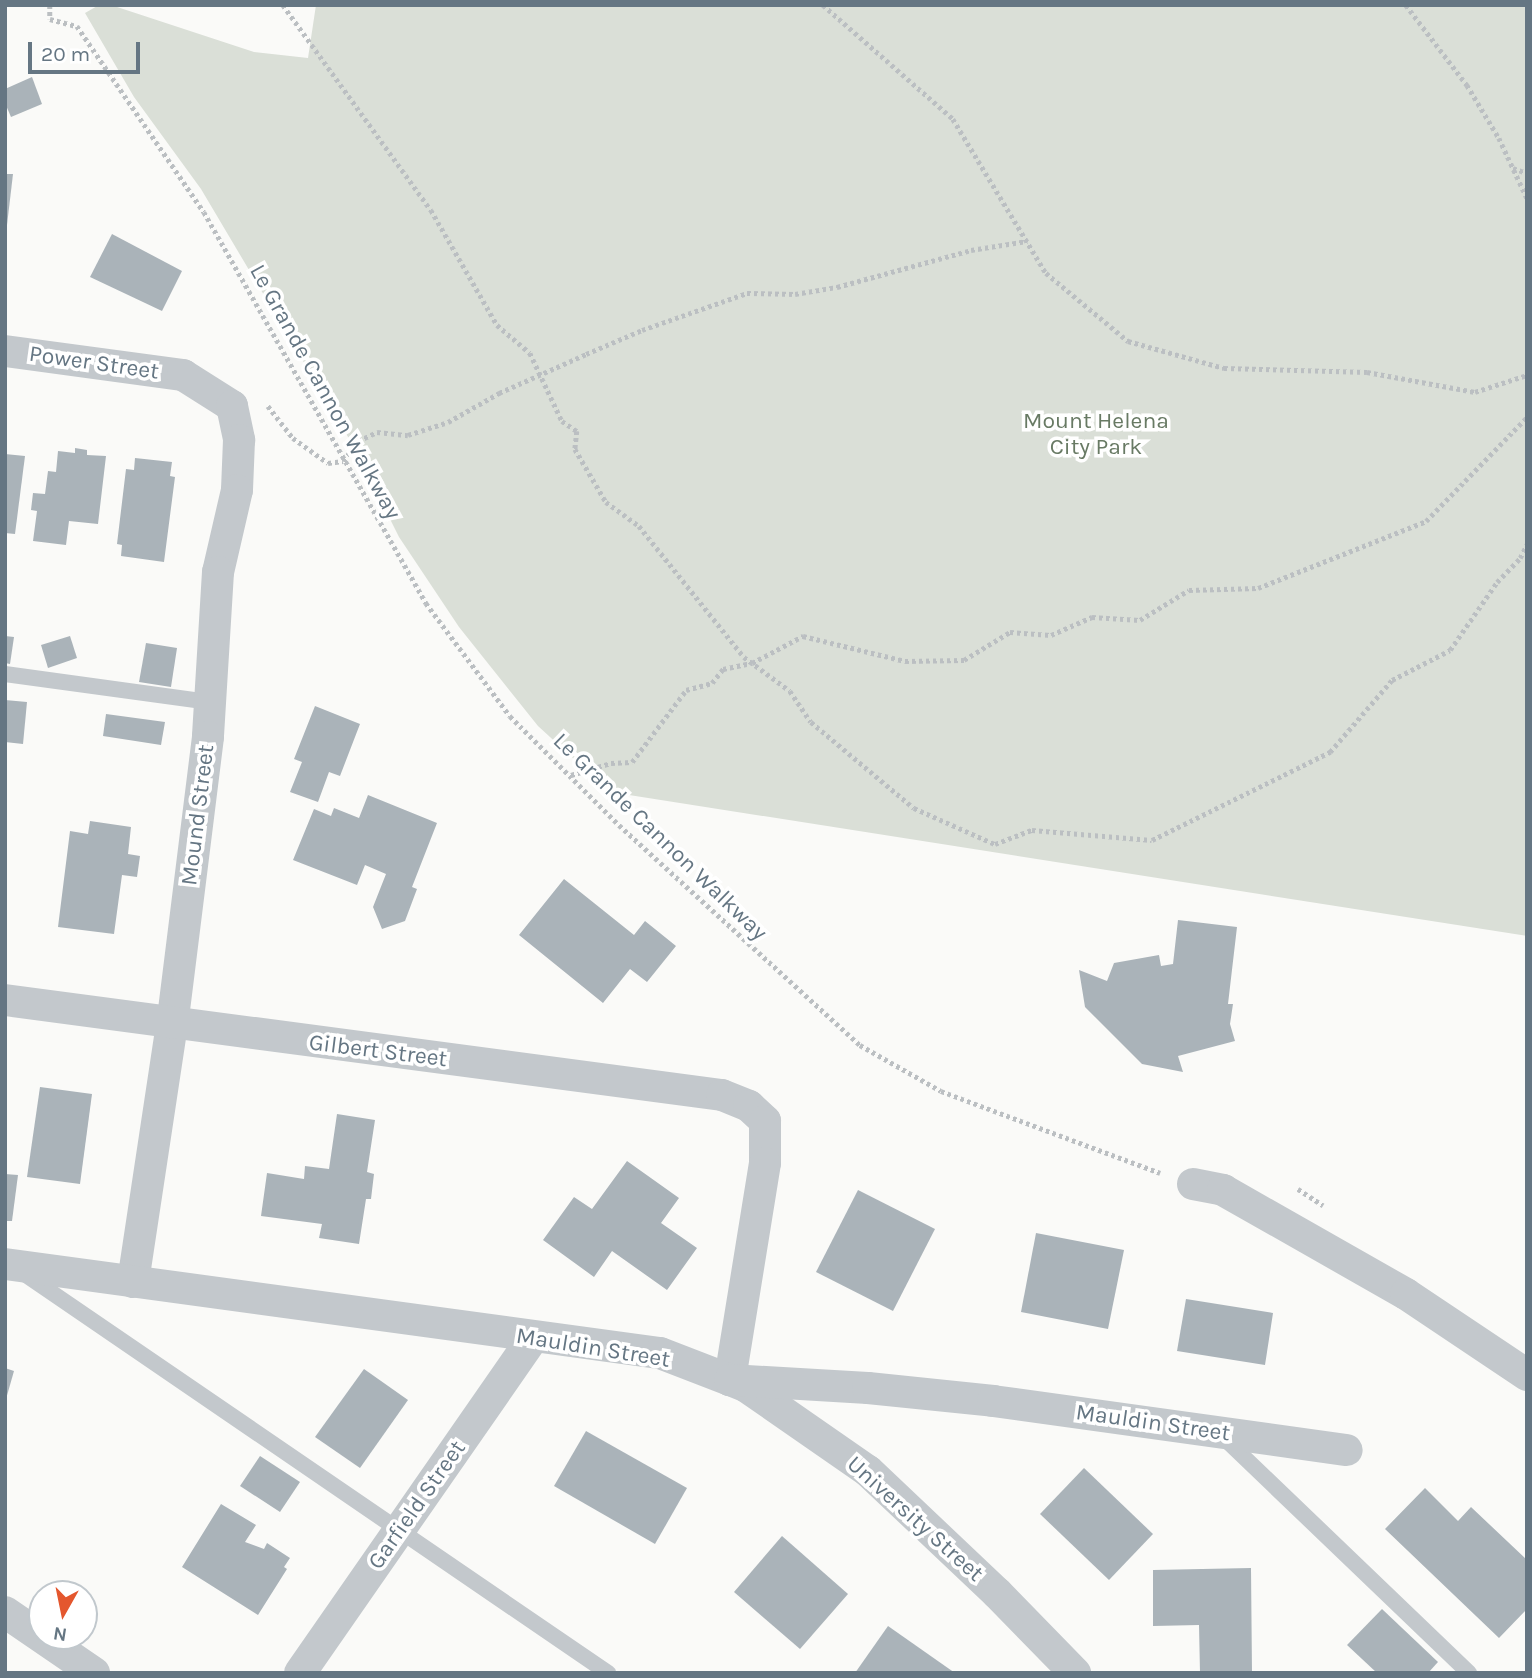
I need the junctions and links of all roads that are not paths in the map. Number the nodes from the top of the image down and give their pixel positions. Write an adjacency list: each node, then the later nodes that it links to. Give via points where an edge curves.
1 (5, 351): 2 (street, Power Street, via 183,375)
2 (232, 406): 4 (street, Mound Street, via 239,440 237,490 218,572)
3 (5, 674): 4 (lane)
4 (211, 702): 6 (street, Mound Street)
5 (5, 1000): 6 (street, Gilbert Street)
6 (172, 1024): 9 (street, Mound Street); 12 (street, Gilbert Street, via 722,1095 749,1107 765,1121 765,1163)
7 (1193, 1184): 11 (street, via 1223,1190 1406,1294)
8 (7, 1264): 9 (street, Mauldin Street); 15 (lane, via 107,1328)
9 (133, 1282): 10 (street, Mauldin Street)
10 (533, 1338): 12 (street, Mauldin Street, via 660,1353); 15 (street, Garfield Street)
11 (1527, 1375)
12 (730, 1380): 13 (street, Mauldin Street, via 993,1401); 20 (street, University Street, via 747,1387 868,1471)
13 (1219, 1433): 14 (street, Mauldin Street); 21 (lane)
14 (1347, 1450)
15 (398, 1532): 18 (street, Garfield Street); 19 (lane)
16 (5, 1612): 17 (street)
17 (94, 1673)
18 (300, 1673)
19 (608, 1673)
20 (1075, 1673)
21 (1469, 1673)

